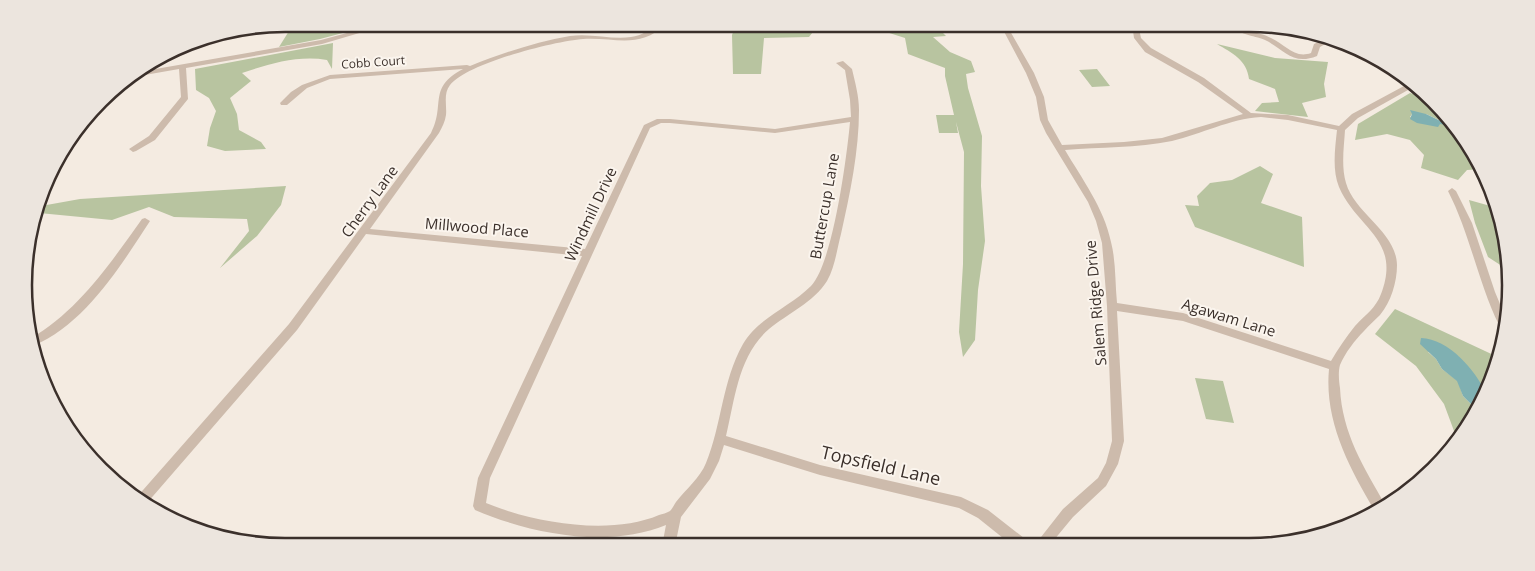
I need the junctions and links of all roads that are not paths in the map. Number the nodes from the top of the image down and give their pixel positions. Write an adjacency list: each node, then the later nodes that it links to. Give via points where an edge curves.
1 (358, 32): 9 (street, via 322,42)
2 (649, 32): 8 (street, Cherry Lane, via 630,40 570,39)
3 (1007, 32): 16 (street, Salem Ridge Drive, via 1030,73 1040,97 1044,120)
4 (1137, 32): 13 (street, via 1148,50 1201,80)
5 (1247, 32): 6 (street, via 1301,57 1314,54)
6 (1322, 43)
7 (840, 63): 14 (street, Buttercup Lane, via 848,68)
8 (472, 67): 12 (street, Cobb Court, via 330,77 302,87); 20 (street, Cherry Lane, via 447,83 441,97 441,122 435,133)
9 (182, 68): 10 (street); 17 (street, via 185,97 152,138)
10 (149, 73)
11 (1407, 88): 15 (street, via 1355,116)
12 (284, 103)
13 (1249, 115): 15 (street, via 1297,119); 16 (street, via 1160,141)
14 (854, 119): 21 (street, Windmill Drive, via 775,131 670,121 652,123 647,127); 26 (street, Buttercup Lane, via 829,267 812,291 750,343 734,376)
15 (1341, 129): 25 (street, via 1343,187 1390,252 1392,264 1388,291 1378,310 1359,330)
16 (1059, 148): 22 (street, Salem Ridge Drive, via 1101,221 1107,243)
17 (133, 149)
18 (1452, 191): 23 (street, via 1462,207)
19 (145, 222): 24 (street, via 91,295 64,322)
20 (363, 231): 21 (street, Millwood Place); 27 (street, Cherry Lane, via 293,327)
21 (589, 253): 29 (street, Windmill Drive, via 484,478 479,506 498,515 588,531 641,528)
22 (1112, 306): 25 (street, Agawam Lane, via 1183,317); 32 (street, Salem Ridge Drive, via 1118,441 1112,464 1102,482)
23 (1500, 316)
24 (38, 339)
25 (1334, 366): 28 (street, via 1334,394 1346,446)
26 (720, 439): 29 (street, Buttercup Lane, via 713,463); 31 (street, Topsfield Lane, via 820,470 961,503 983,514)
27 (145, 496)
28 (1377, 504)
29 (675, 515): 30 (street, Buttercup Lane)
30 (671, 538)
31 (1014, 538)
32 (1047, 538)

